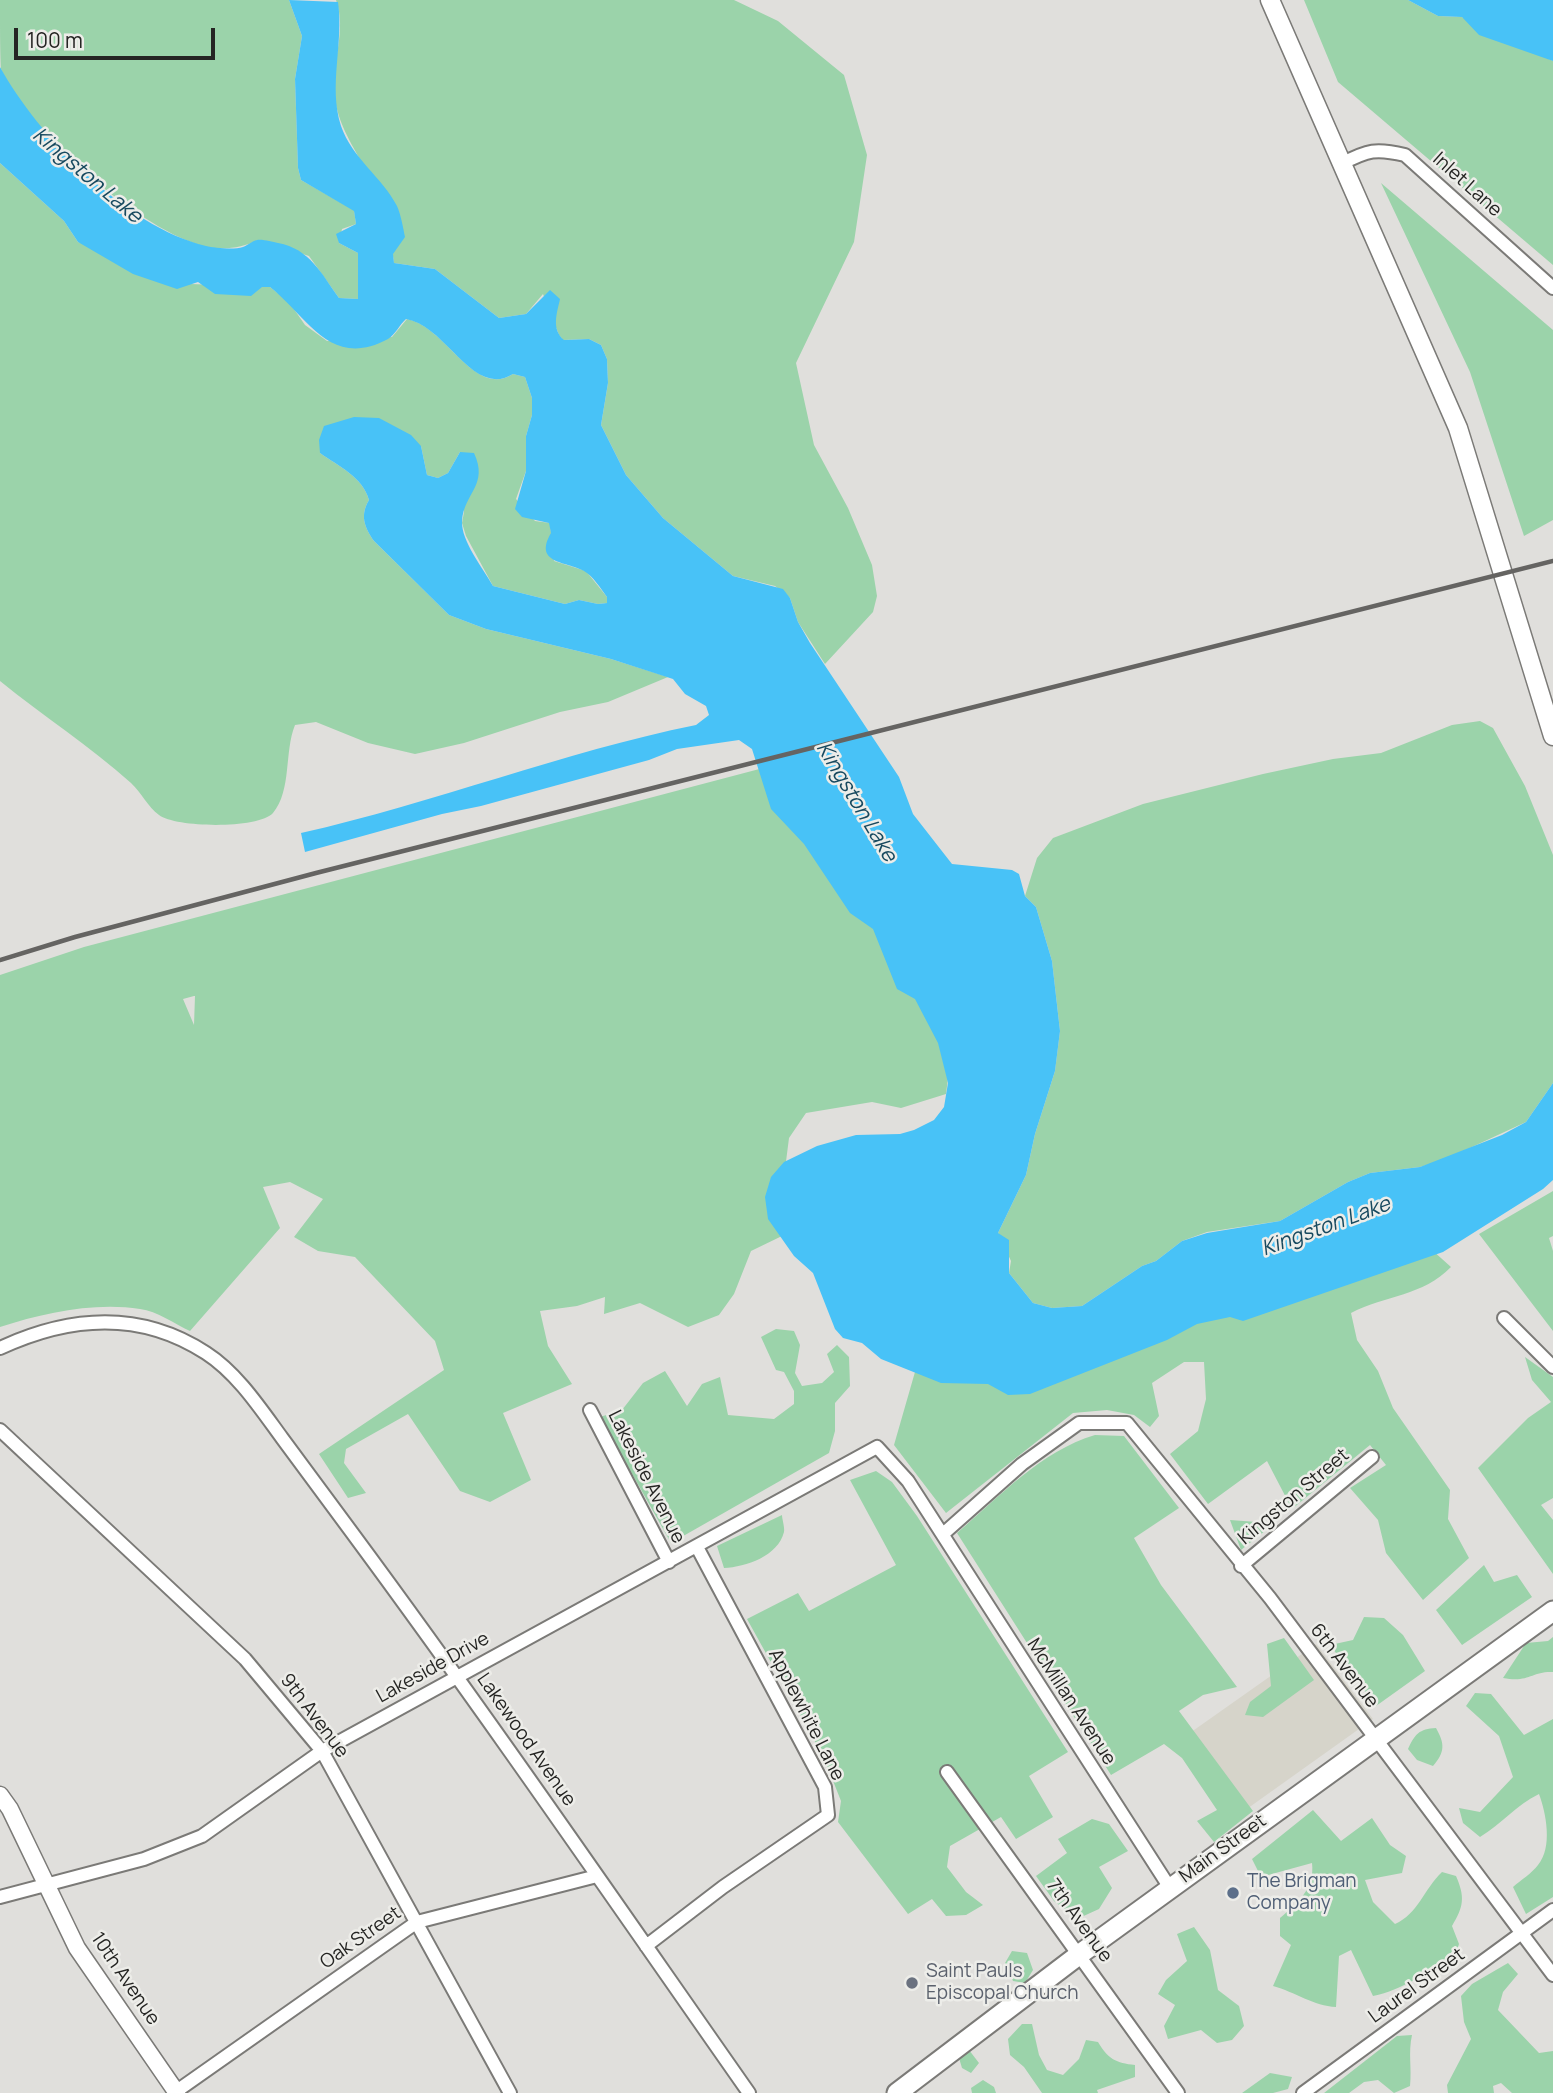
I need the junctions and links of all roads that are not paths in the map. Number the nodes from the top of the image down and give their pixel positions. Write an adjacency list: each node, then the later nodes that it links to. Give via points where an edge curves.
1 (1270, 0): 2 (main road)
2 (1341, 164): 3 (street, Inlet Lane, via 1381,149 1405,155); 4 (main road, via 1458,428)
3 (1553, 288)
4 (1553, 736)
5 (1504, 1318): 7 (street)
6 (0, 1348): 17 (street, Lakewood Avenue, via 65,1325 99,1320 158,1328 207,1353 250,1394)
7 (1553, 1367)
8 (590, 1410): 14 (street, Lakeside Avenue)
9 (0, 1430): 19 (street, 9th Avenue, via 245,1659)
10 (877, 1447): 12 (street, McMillan Avenue, via 908,1480); 13 (street, Lakeside Drive)
11 (1371, 1457): 15 (street, Kingston Street)
12 (943, 1534): 15 (street, 6th Avenue, via 1022,1464 1079,1423 1127,1423); 24 (street, McMillan Avenue)
13 (697, 1547): 14 (street, Lakeside Drive); 29 (street, Applewhite Lane, via 825,1787 828,1815)
14 (668, 1562): 17 (street, Lakeside Drive)
15 (1241, 1566): 18 (street, 6th Avenue)
16 (1553, 1611): 18 (main road, Main Street)
17 (458, 1675): 19 (street, Lakeside Drive); 22 (street, Lakewood Avenue)
18 (1374, 1738): 24 (main road, Main Street); 28 (street, 6th Avenue)
19 (322, 1751): 23 (street, Lakeside Drive, via 202,1836 144,1859); 27 (street, 9th Avenue)
20 (947, 1772): 30 (street, 7th Avenue)
21 (0, 1795): 23 (street, 10th Avenue)
22 (597, 1876): 27 (street, Oak Street); 29 (street, Lakewood Avenue)
23 (46, 1883): 25 (street, Lakeside Drive); 32 (street, 10th Avenue, via 77,1948)
24 (1170, 1888): 30 (main road, Main Street)
25 (0, 1897)
26 (1553, 1910): 28 (street, Laurel Street)
27 (417, 1922): 32 (street, Oak Street); 33 (street, 9th Avenue)
28 (1521, 1933): 31 (street, 6th Avenue); 37 (street, Laurel Street)
29 (646, 1946): 34 (street, Lakewood Avenue)
30 (1080, 1954): 35 (main road, Main Street); 36 (street, 7th Avenue)
31 (1553, 1975)
32 (176, 2092)
33 (510, 2093)
34 (749, 2093)
35 (897, 2093)
36 (1178, 2093)
37 (1303, 2093)

